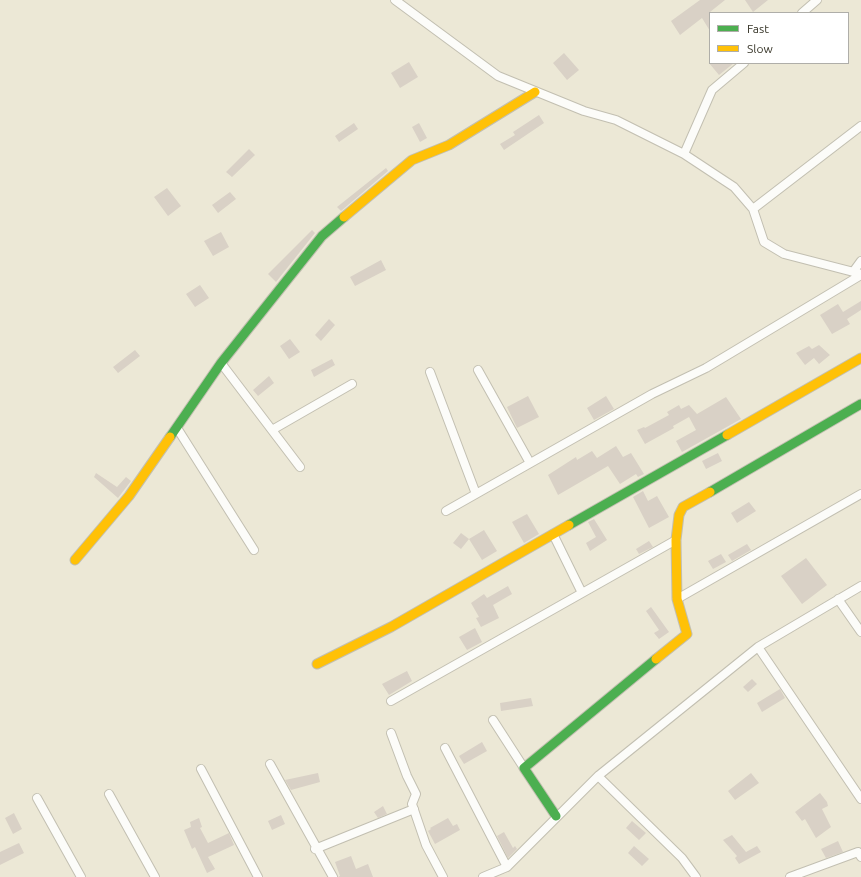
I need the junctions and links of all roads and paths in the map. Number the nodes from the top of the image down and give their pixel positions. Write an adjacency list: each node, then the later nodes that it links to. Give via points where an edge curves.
1 (395, 0): 5 (street, via 498,76)
2 (817, 0): 3 (street)
3 (803, 12)
4 (743, 64): 7 (street, via 712,90)
5 (534, 92): 7 (street, via 616,120); 12 (street, via 450,145 412,160 322,236)
6 (861, 126): 8 (street)
7 (684, 154): 8 (street, via 734,187)
8 (753, 209): 10 (street, via 764,242 784,254)
9 (861, 261): 10 (street)
10 (858, 273): 19 (street, via 706,368 652,394)
11 (861, 358): 24 (street)
12 (221, 363): 17 (street); 18 (street)
13 (478, 370): 19 (street)
14 (430, 372): 21 (street)
15 (352, 384): 18 (street)
16 (861, 404): 25 (street, via 683,507)
17 (176, 428): 26 (street); 27 (street, via 129,496)
18 (272, 430): 20 (street)
19 (530, 463): 21 (street)
20 (300, 467)
21 (476, 494): 23 (street)
22 (861, 494): 30 (street)
23 (446, 511)
24 (553, 534): 29 (street); 34 (street, via 391,627)
25 (676, 540): 29 (street); 30 (street)
26 (254, 550)
27 (75, 560)
28 (861, 586): 31 (street)
29 (582, 593): 35 (street)
30 (676, 599): 40 (street, via 687,634)
31 (838, 599): 32 (street); 33 (street)
32 (861, 632)
33 (758, 647): 42 (street); 45 (street)
34 (317, 664)
35 (391, 701)
36 (493, 720): 40 (street)
37 (391, 733): 46 (street, via 416,794 412,804)
38 (445, 748): 50 (street)
39 (270, 764): 48 (street)
40 (524, 768): 47 (street)
41 (201, 770): 53 (street)
42 (598, 776): 47 (street); 57 (street, via 682,858)
43 (109, 794): 52 (street)
44 (37, 798): 51 (street)
45 (861, 799)
46 (414, 809): 48 (street); 55 (street, via 426,845)
47 (556, 816): 50 (street)
48 (316, 849): 54 (street)
49 (861, 858): 58 (street, via 858,852)
50 (506, 866): 56 (street)
51 (81, 877)
52 (155, 877)
53 (258, 877)
54 (333, 877)
55 (443, 877)
56 (483, 877)
57 (696, 877)
58 (790, 877)

